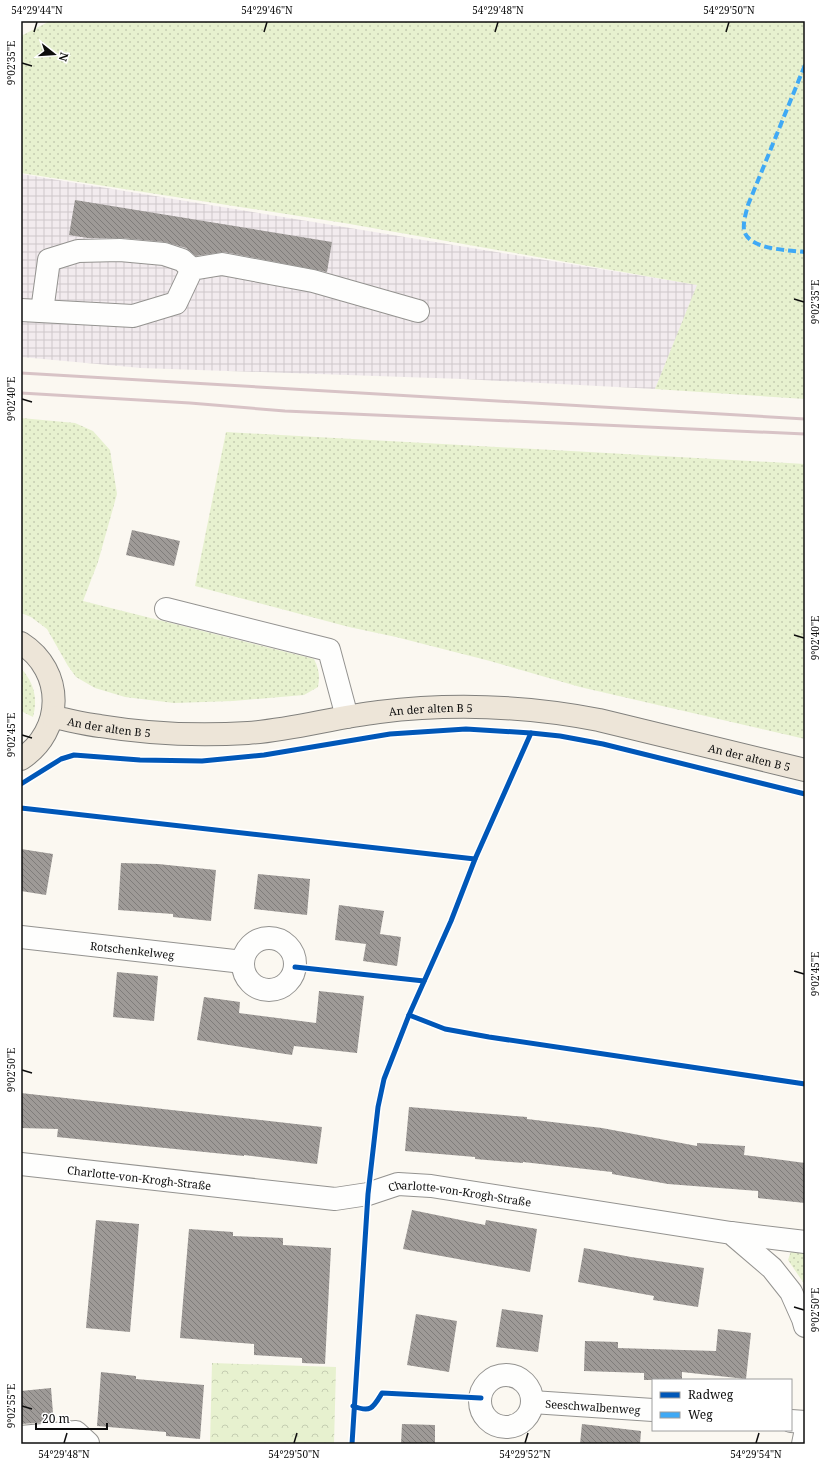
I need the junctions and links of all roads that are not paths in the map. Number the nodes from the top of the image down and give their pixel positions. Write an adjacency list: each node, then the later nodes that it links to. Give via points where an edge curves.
1 (192, 269): 2 (street, via 176,303 133,316); 2 (street, via 182,260 164,254 120,250 78,251 49,260); 3 (street, via 230,265 313,281)
2 (31, 311)
3 (418, 311)
4 (166, 609): 7 (street, via 329,650)
5 (21, 643): 6 (main road, via 32,650 46,668 54,691)
6 (53, 717): 7 (main road, An der alten B 5, via 116,728 178,735 207,735 250,733); 8 (main road, via 45,736 31,753)
7 (347, 717): 9 (main road, An der alten B 5, via 411,708 452,706 537,710 599,720)
8 (21, 759)
9 (805, 770)
10 (21, 937): 11 (street, Rotschenkelweg)
11 (243, 962)
12 (21, 1164): 13 (street, Charlotte-von-Krogh-Straße, via 335,1199 368,1194 398,1184 431,1186)
13 (731, 1234): 14 (street, Charlotte-von-Krogh-Straße); 15 (street, via 772,1268 791,1292)
14 (805, 1242)
15 (805, 1326)
16 (532, 1402): 17 (street, Seeschwalbenweg)
17 (652, 1410)
18 (792, 1420): 19 (street)
19 (805, 1422)
20 (805, 1434): 23 (street)
21 (21, 1438): 22 (street, via 76,1432)
22 (88, 1443)
23 (803, 1444)

